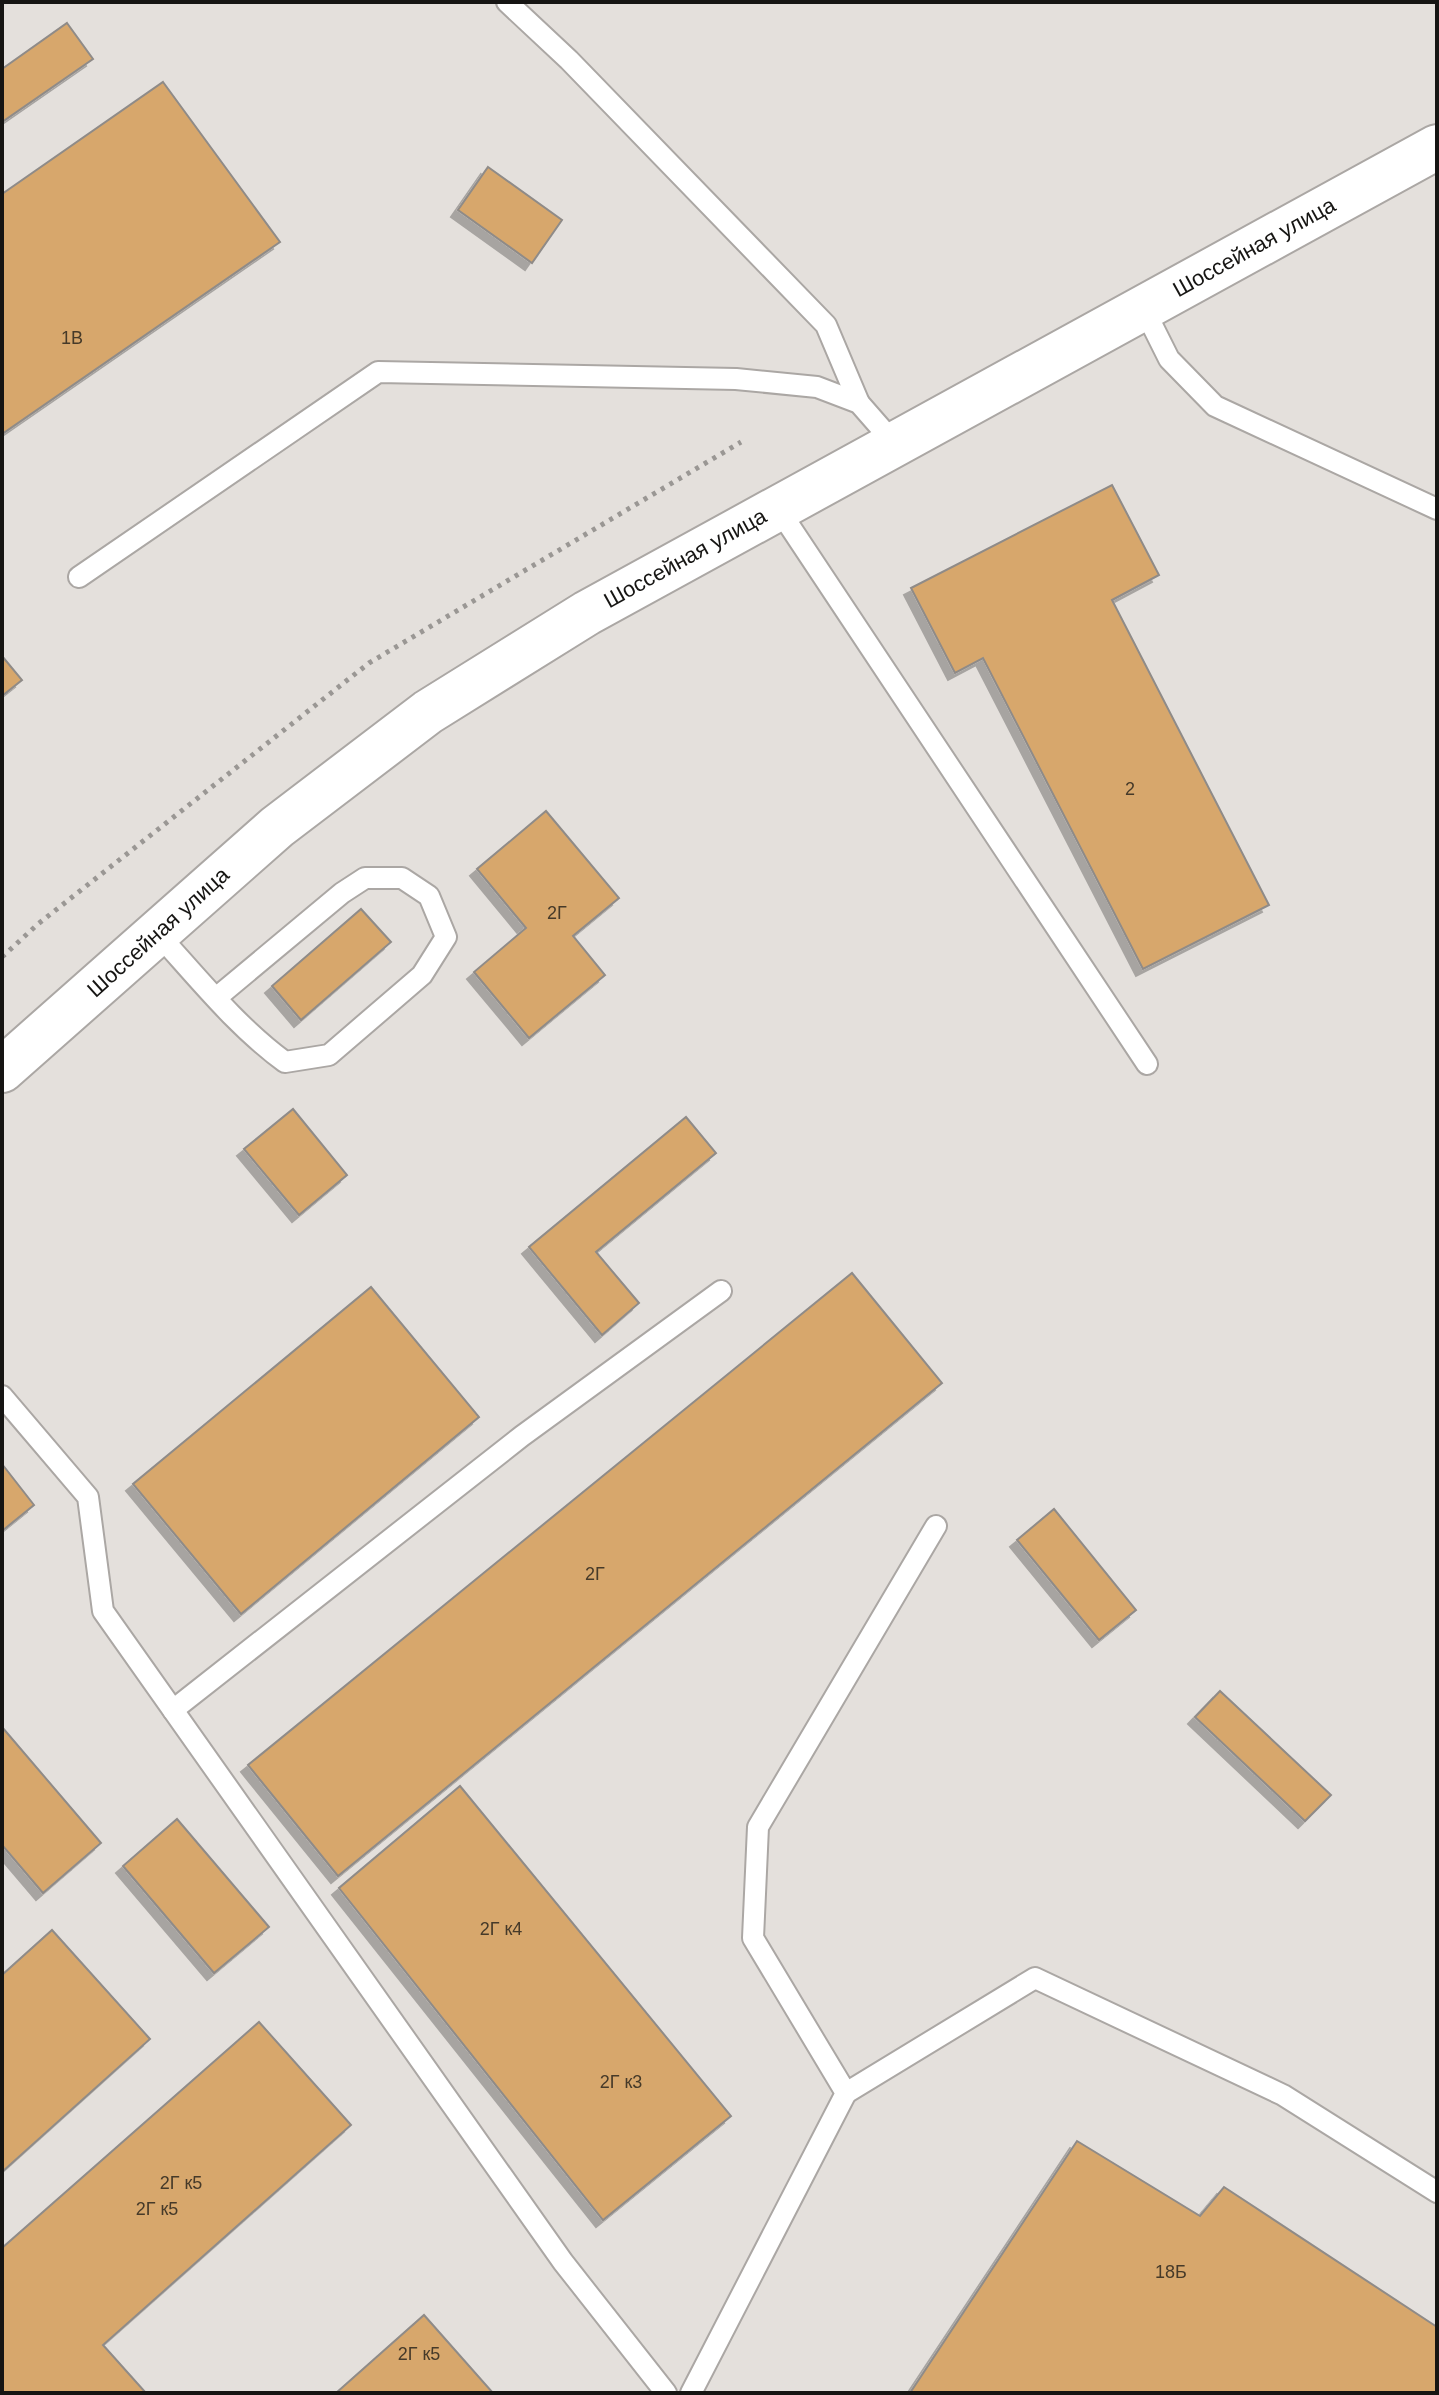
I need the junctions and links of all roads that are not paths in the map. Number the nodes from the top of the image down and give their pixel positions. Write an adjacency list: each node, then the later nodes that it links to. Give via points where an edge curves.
1 (507, 2): 4 (lane, via 826,325)
2 (1437, 147): 3 (main road, Шоссейная улица)
3 (1143, 307): 5 (main road, Шоссейная улица); 7 (lane, via 1169,359 1215,406)
4 (859, 403): 5 (lane); 8 (lane, via 817,387 736,379 378,372)
5 (894, 443): 6 (main road, Шоссейная улица)
6 (777, 507): 9 (main road, Шоссейная улица, via 587,613 428,712 277,827); 11 (lane)
7 (1437, 509)
8 (79, 577)
9 (157, 933): 10 (lane); 12 (main road, Шоссейная улица)
10 (216, 998): 10 (lane, via 254,1039 285,1062 329,1055 422,975 446,937 429,896 402,878 365,878)
11 (1147, 1064)
12 (2, 1070)
13 (721, 1291): 16 (lane, via 522,1436)
14 (2, 1396): 16 (lane, via 88,1497 103,1611)
15 (936, 1526): 17 (lane, via 758,1827 753,1938)
16 (173, 1710): 19 (lane, via 563,2262)
17 (846, 2093): 18 (lane, via 1035,1978 1283,2095); 20 (lane)
18 (1437, 2192)
19 (666, 2393)
20 (691, 2393)

